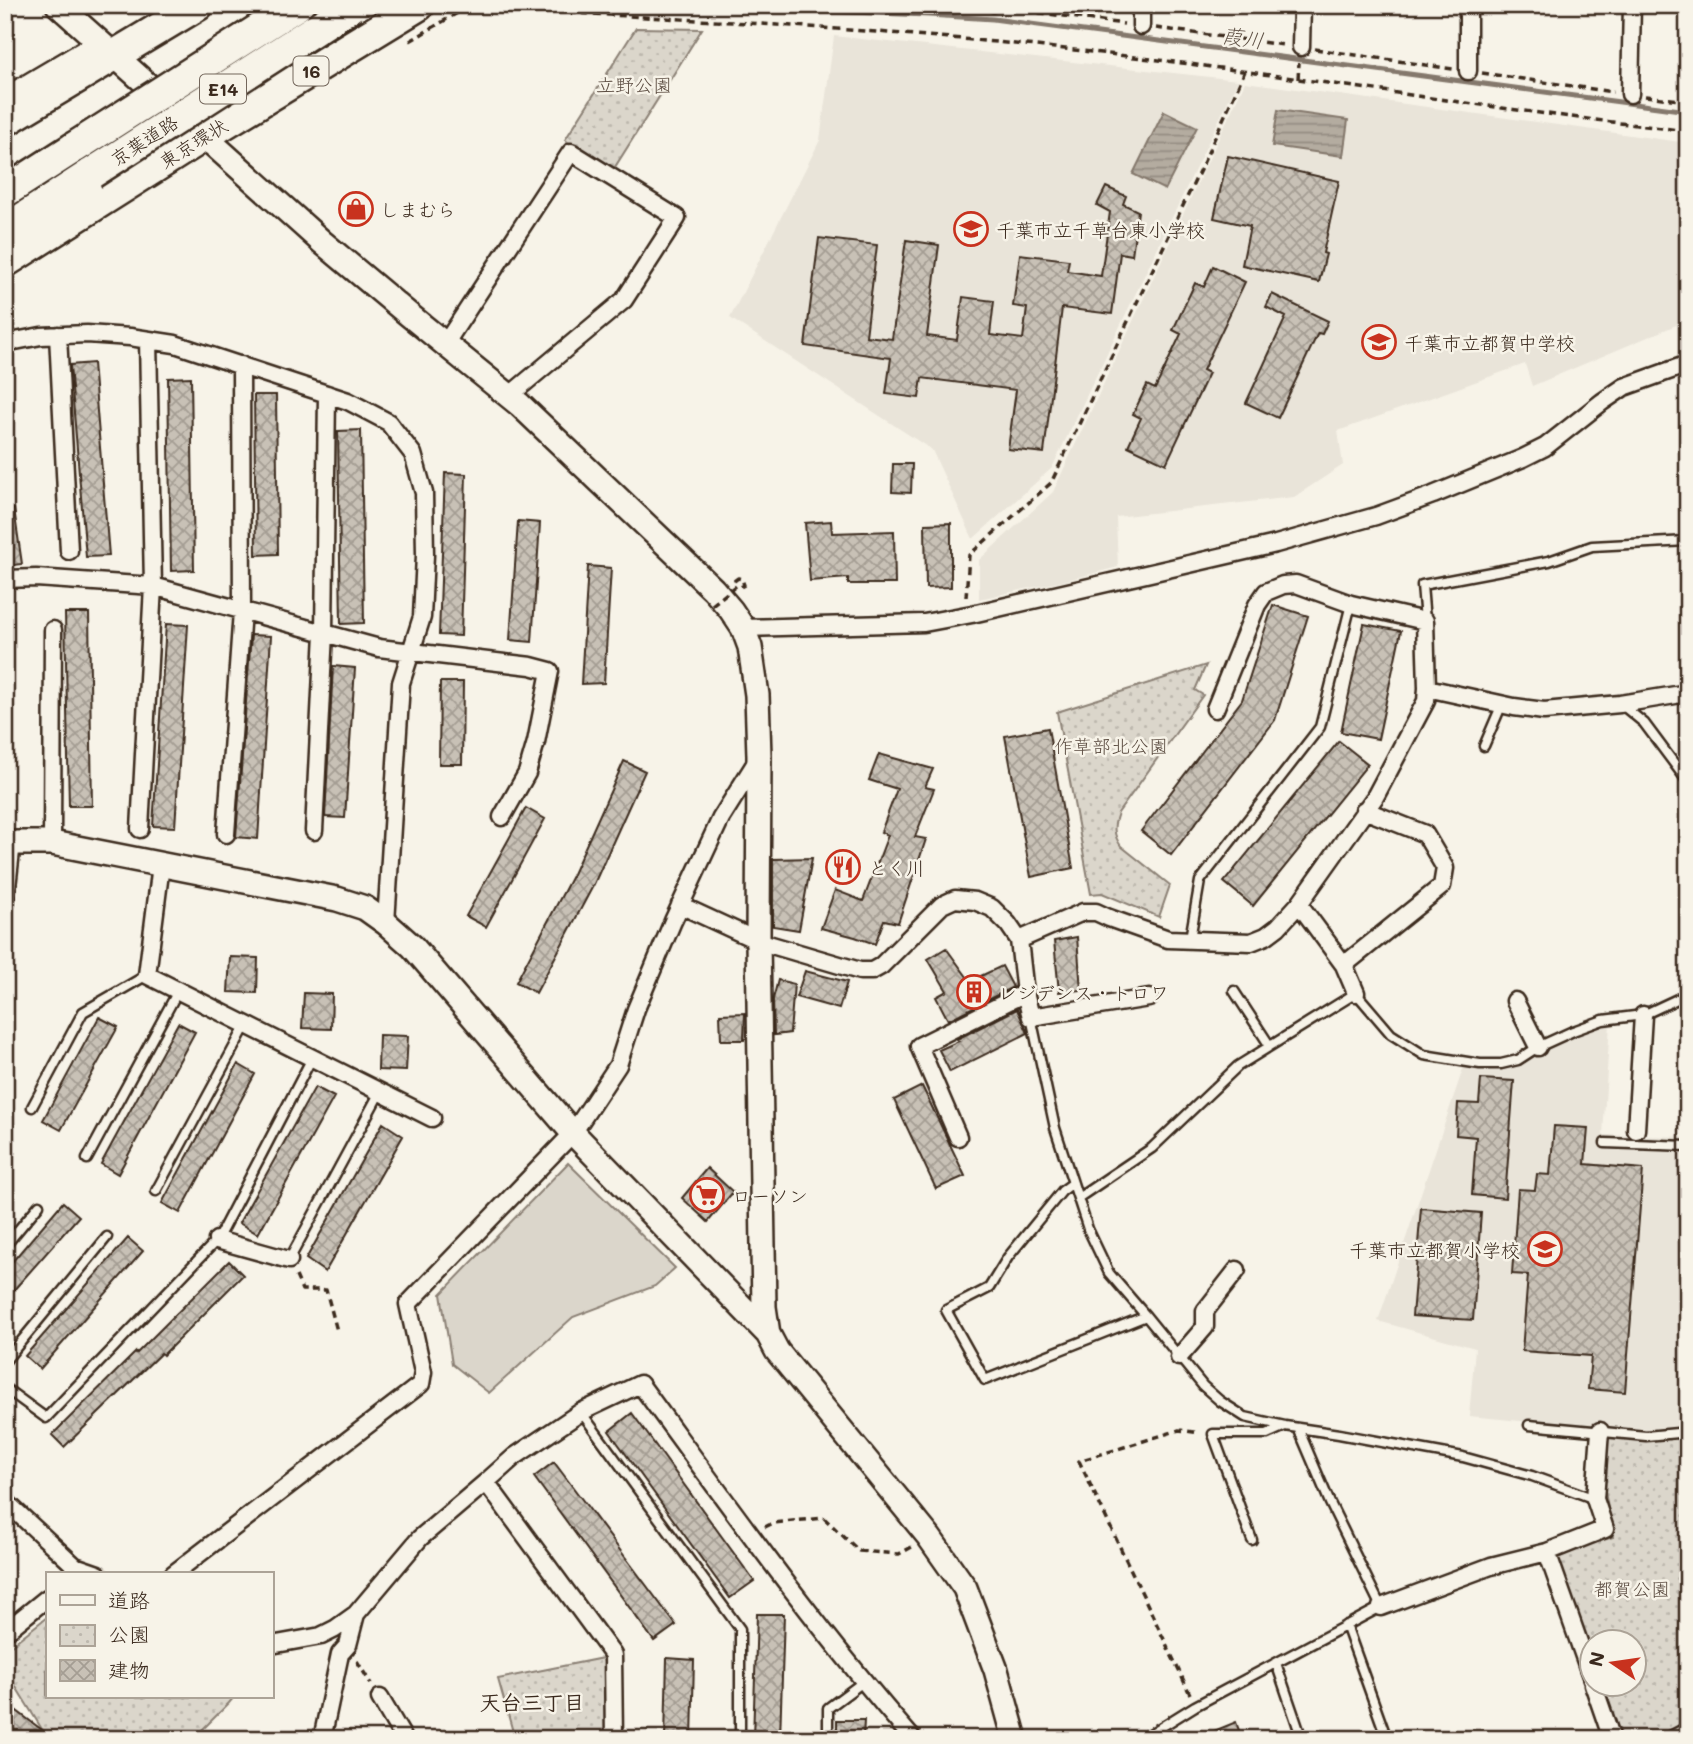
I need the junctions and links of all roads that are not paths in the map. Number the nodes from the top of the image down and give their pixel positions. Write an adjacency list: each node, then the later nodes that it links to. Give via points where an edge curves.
1 (58, 5): 12 (street)
2 (198, 5): 12 (highway)
3 (297, 5): 18 (highway, 京葉道路 / E14, bridge)
4 (353, 5): 19 (highway, 京葉道路 / E14, bridge)
5 (419, 5): 17 (highway, 東京環状 / 16)
6 (1141, 5): 10 (street)
7 (1302, 5): 11 (street)
8 (1468, 5): 13 (street)
9 (1632, 5): 14 (street)
10 (1141, 26)
11 (1301, 47)
12 (106, 48): 15 (street); 16 (highway); 17 (street)
13 (1468, 71)
14 (1630, 94)
15 (5, 96)
16 (5, 121)
17 (204, 136): 20 (highway, 東京環状 / 16); 24 (street)
18 (5, 192)
19 (5, 230)
20 (5, 262)
21 (58, 335): 22 (street); 23 (street); 30 (street)
22 (148, 340): 26 (street); 32 (street)
23 (5, 343)
24 (445, 344): 28 (street); 28 (street, via 571,152 677,218 624,300)
25 (1688, 364): 36 (street, via 1624,387 1545,447 1523,458 1376,516 1276,544 925,623)
26 (241, 365): 27 (street); 34 (street)
27 (327, 394): 38 (street); 39 (street, via 388,422 413,454 424,493 425,555 422,617)
28 (509, 396): 36 (street, via 713,589)
29 (1688, 541): 35 (lane, via 1592,546 1549,561 1422,585)
30 (69, 551)
31 (5, 579): 32 (street)
32 (153, 586): 34 (street); 50 (street)
33 (1351, 604): 35 (street); 44 (street, via 1296,584 1266,592); 61 (lane, via 1320,727 1200,881)
34 (242, 611): 38 (street); 52 (street)
35 (1425, 621): 40 (street)
36 (743, 628): 46 (street, via 754,669)
37 (53, 630): 54 (street)
38 (324, 633): 39 (street, via 379,648); 51 (street)
39 (411, 651): 49 (street, via 550,671 527,773); 59 (street, via 401,683)
40 (1427, 688): 42 (street); 48 (street, via 1426,701)
41 (1688, 693): 43 (street)
42 (1502, 704): 43 (street, via 1544,711); 45 (lane)
43 (1620, 704): 47 (lane, via 1644,723)
44 (1215, 709)
45 (1484, 746)
46 (759, 756): 58 (street, via 722,818); 62 (street)
47 (1688, 782)
48 (1364, 810): 56 (street); 63 (street, via 1425,834 1445,868 1442,886)
49 (502, 817)
50 (140, 829)
51 (314, 831)
52 (226, 834)
53 (9, 843): 54 (street); 57 (street)
54 (52, 843): 55 (street)
55 (162, 865): 59 (street, via 337,899 365,908); 64 (street)
56 (1298, 904): 61 (street, via 1278,927 1251,942); 63 (street)
57 (5, 905)
58 (680, 905): 62 (street); 82 (street, via 618,1065)
59 (386, 923): 82 (street, via 413,947)
60 (1019, 940): 61 (street, via 1083,912 1096,912 1168,939); 62 (street, via 992,908 955,899 942,905 872,971); 67 (street)
61 (1190, 940)
62 (758, 941): 97 (street)
63 (1345, 965): 68 (street)
64 (147, 975): 65 (street); 79 (lane, via 83,1012)
65 (178, 991): 74 (street); 86 (lane)
66 (1234, 991): 75 (lane)
67 (1025, 993): 73 (street); 83 (street, via 919,1046)
68 (1356, 993): 75 (lane); 76 (lane, via 1391,1034 1424,1055 1501,1064)
69 (1688, 994): 72 (lane)
70 (1149, 998): 73 (street)
71 (1515, 1001): 76 (street)
72 (1643, 1015): 76 (lane, via 1603,1020); 81 (street)
73 (1031, 1017): 87 (lane, via 1055,1128)
74 (246, 1025): 77 (street); 88 (lane)
75 (1270, 1046): 89 (lane, via 1238,1066 1152,1148)
76 (1538, 1047)
77 (312, 1058): 78 (street); 92 (lane)
78 (380, 1093): 80 (street); 94 (lane)
79 (32, 1107)
80 (432, 1118)
81 (1636, 1130)
82 (573, 1133): 97 (street); 113 (street, via 408,1304 424,1373 421,1384)
83 (958, 1137)
84 (1605, 1143): 85 (lane)
85 (1688, 1146)
86 (87, 1159)
87 (1073, 1183): 89 (lane); 96 (lane, via 1009,1257 989,1288 946,1310 985,1380)
88 (156, 1191)
89 (1078, 1198): 96 (lane, via 1109,1273)
90 (39, 1205): 93 (lane)
91 (107, 1237): 99 (lane)
92 (217, 1240): 94 (street); 100 (lane, via 46,1419)
93 (5, 1246)
94 (289, 1260)
95 (1237, 1270): 98 (street, via 1205,1311 1205,1327)
96 (1146, 1316): 98 (lane)
97 (768, 1335): 132 (street, via 965,1588 996,1670)
98 (1179, 1357): 103 (lane, via 1203,1387 1228,1407 1245,1417)
99 (5, 1360)
100 (5, 1388)
101 (581, 1412): 107 (street, via 514,1457); 122 (street, via 640,1384); 129 (lane, via 740,1629)
102 (1529, 1425): 105 (lane)
103 (1285, 1426): 104 (lane); 110 (lane, via 1267,1434 1213,1434)
104 (1298, 1428): 108 (lane, via 1463,1458); 115 (lane)
105 (1600, 1431): 106 (lane, via 1646,1436); 108 (street)
106 (1688, 1432)
107 (486, 1482): 116 (street, via 420,1538); 128 (street, via 613,1655)
108 (1595, 1499): 111 (street, via 1605,1529)
109 (5, 1502): 112 (street)
110 (1252, 1540)
111 (1547, 1552): 115 (street, via 1491,1566); 119 (street)
112 (72, 1570)
113 (176, 1572)
114 (46, 1599): 118 (street)
115 (1381, 1607): 117 (lane)
116 (356, 1614): 120 (street, via 321,1636); 126 (street, via 348,1645 340,1654)
117 (1346, 1625): 121 (lane); 135 (lane)
118 (5, 1632)
119 (1578, 1641)
120 (273, 1644)
121 (1276, 1663): 133 (lane); 134 (lane)
122 (863, 1682): 130 (lane, via 828,1708); 131 (street)
123 (380, 1698): 127 (street)
124 (1598, 1698): 136 (street)
125 (1688, 1731): 137 (street)
126 (322, 1739)
127 (404, 1739)
128 (614, 1739)
129 (740, 1739)
130 (828, 1739)
131 (913, 1739)
132 (1015, 1739)
133 (1142, 1739)
134 (1302, 1739)
135 (1387, 1739)
136 (1612, 1739)
137 (1673, 1739)

